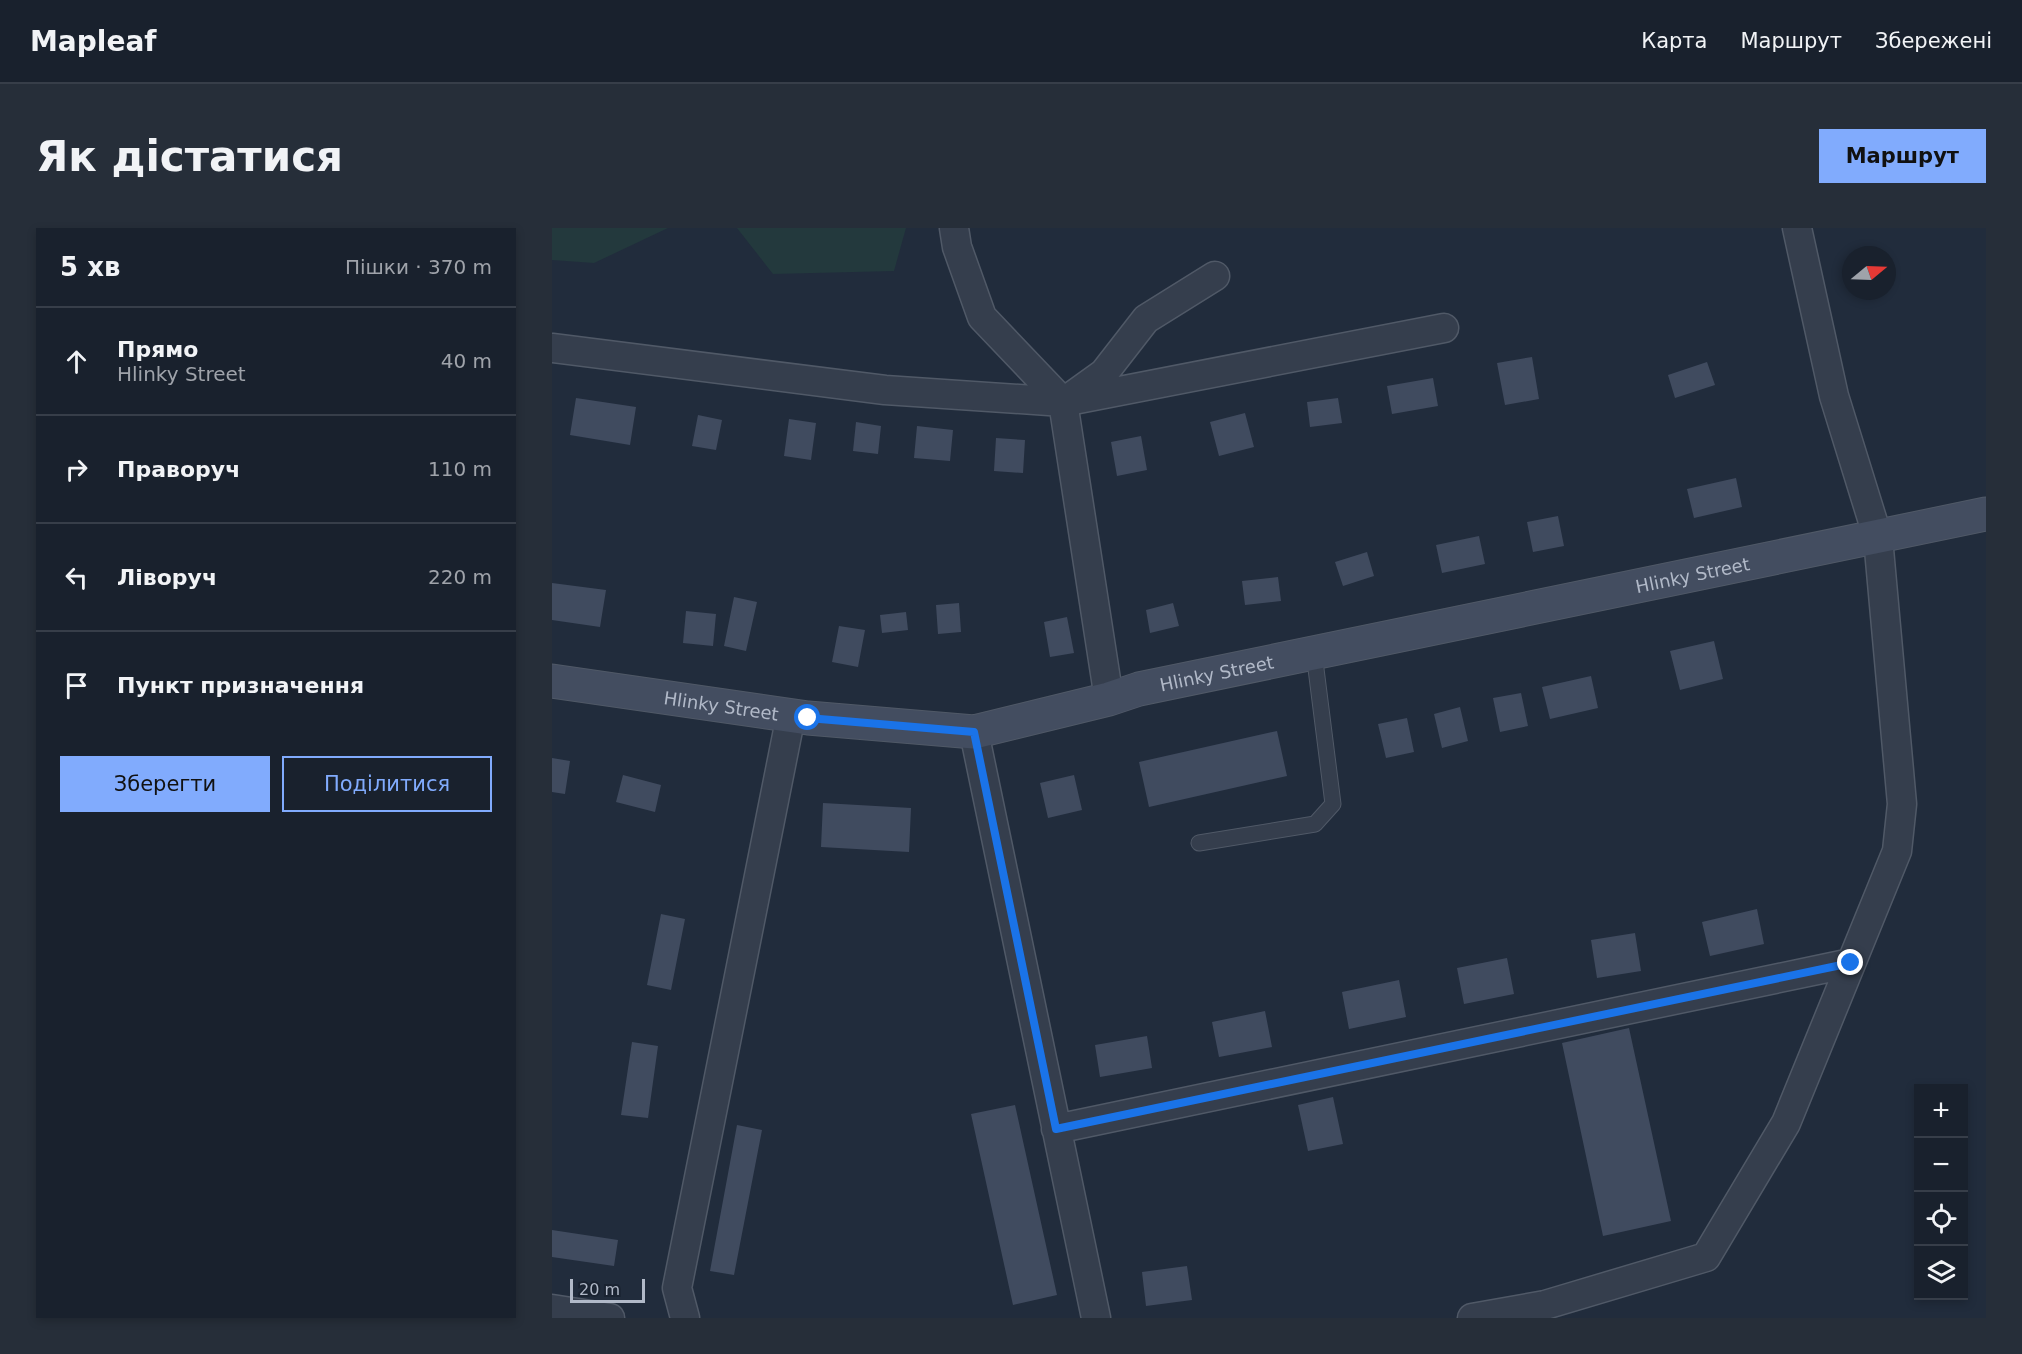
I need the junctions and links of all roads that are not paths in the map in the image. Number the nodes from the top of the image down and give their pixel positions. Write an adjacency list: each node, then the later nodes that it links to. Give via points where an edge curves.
1 (954, 228): 6 (street, via 982,317)
2 (1797, 228): 8 (street, via 1834,396)
3 (1215, 276): 6 (street, via 1146,319 1104,373)
4 (1444, 328): 6 (street)
5 (552, 348): 6 (street, via 885,390)
6 (1063, 402): 11 (street)
7 (1986, 514): 8 (street, Hlinky Street)
8 (1878, 538): 9 (street, Hlinky Street); 15 (street, via 1902,804 1897,851)
9 (1314, 654): 11 (street, Hlinky Street, via 1139,689); 14 (lane, via 1333,804 1315,824)
10 (552, 681): 12 (street, Hlinky Street)
11 (1109, 699): 13 (street, Hlinky Street)
12 (791, 715): 13 (street, Hlinky Street); 19 (street, via 677,1288)
13 (974, 732): 16 (street)
14 (1199, 843)
15 (1851, 963): 16 (street); 21 (street, via 1786,1123 1706,1257 1545,1305)
16 (1056, 1129): 20 (street)
17 (552, 1309): 18 (street)
18 (610, 1318)
19 (686, 1318)
20 (1096, 1318)
21 (1472, 1318)

